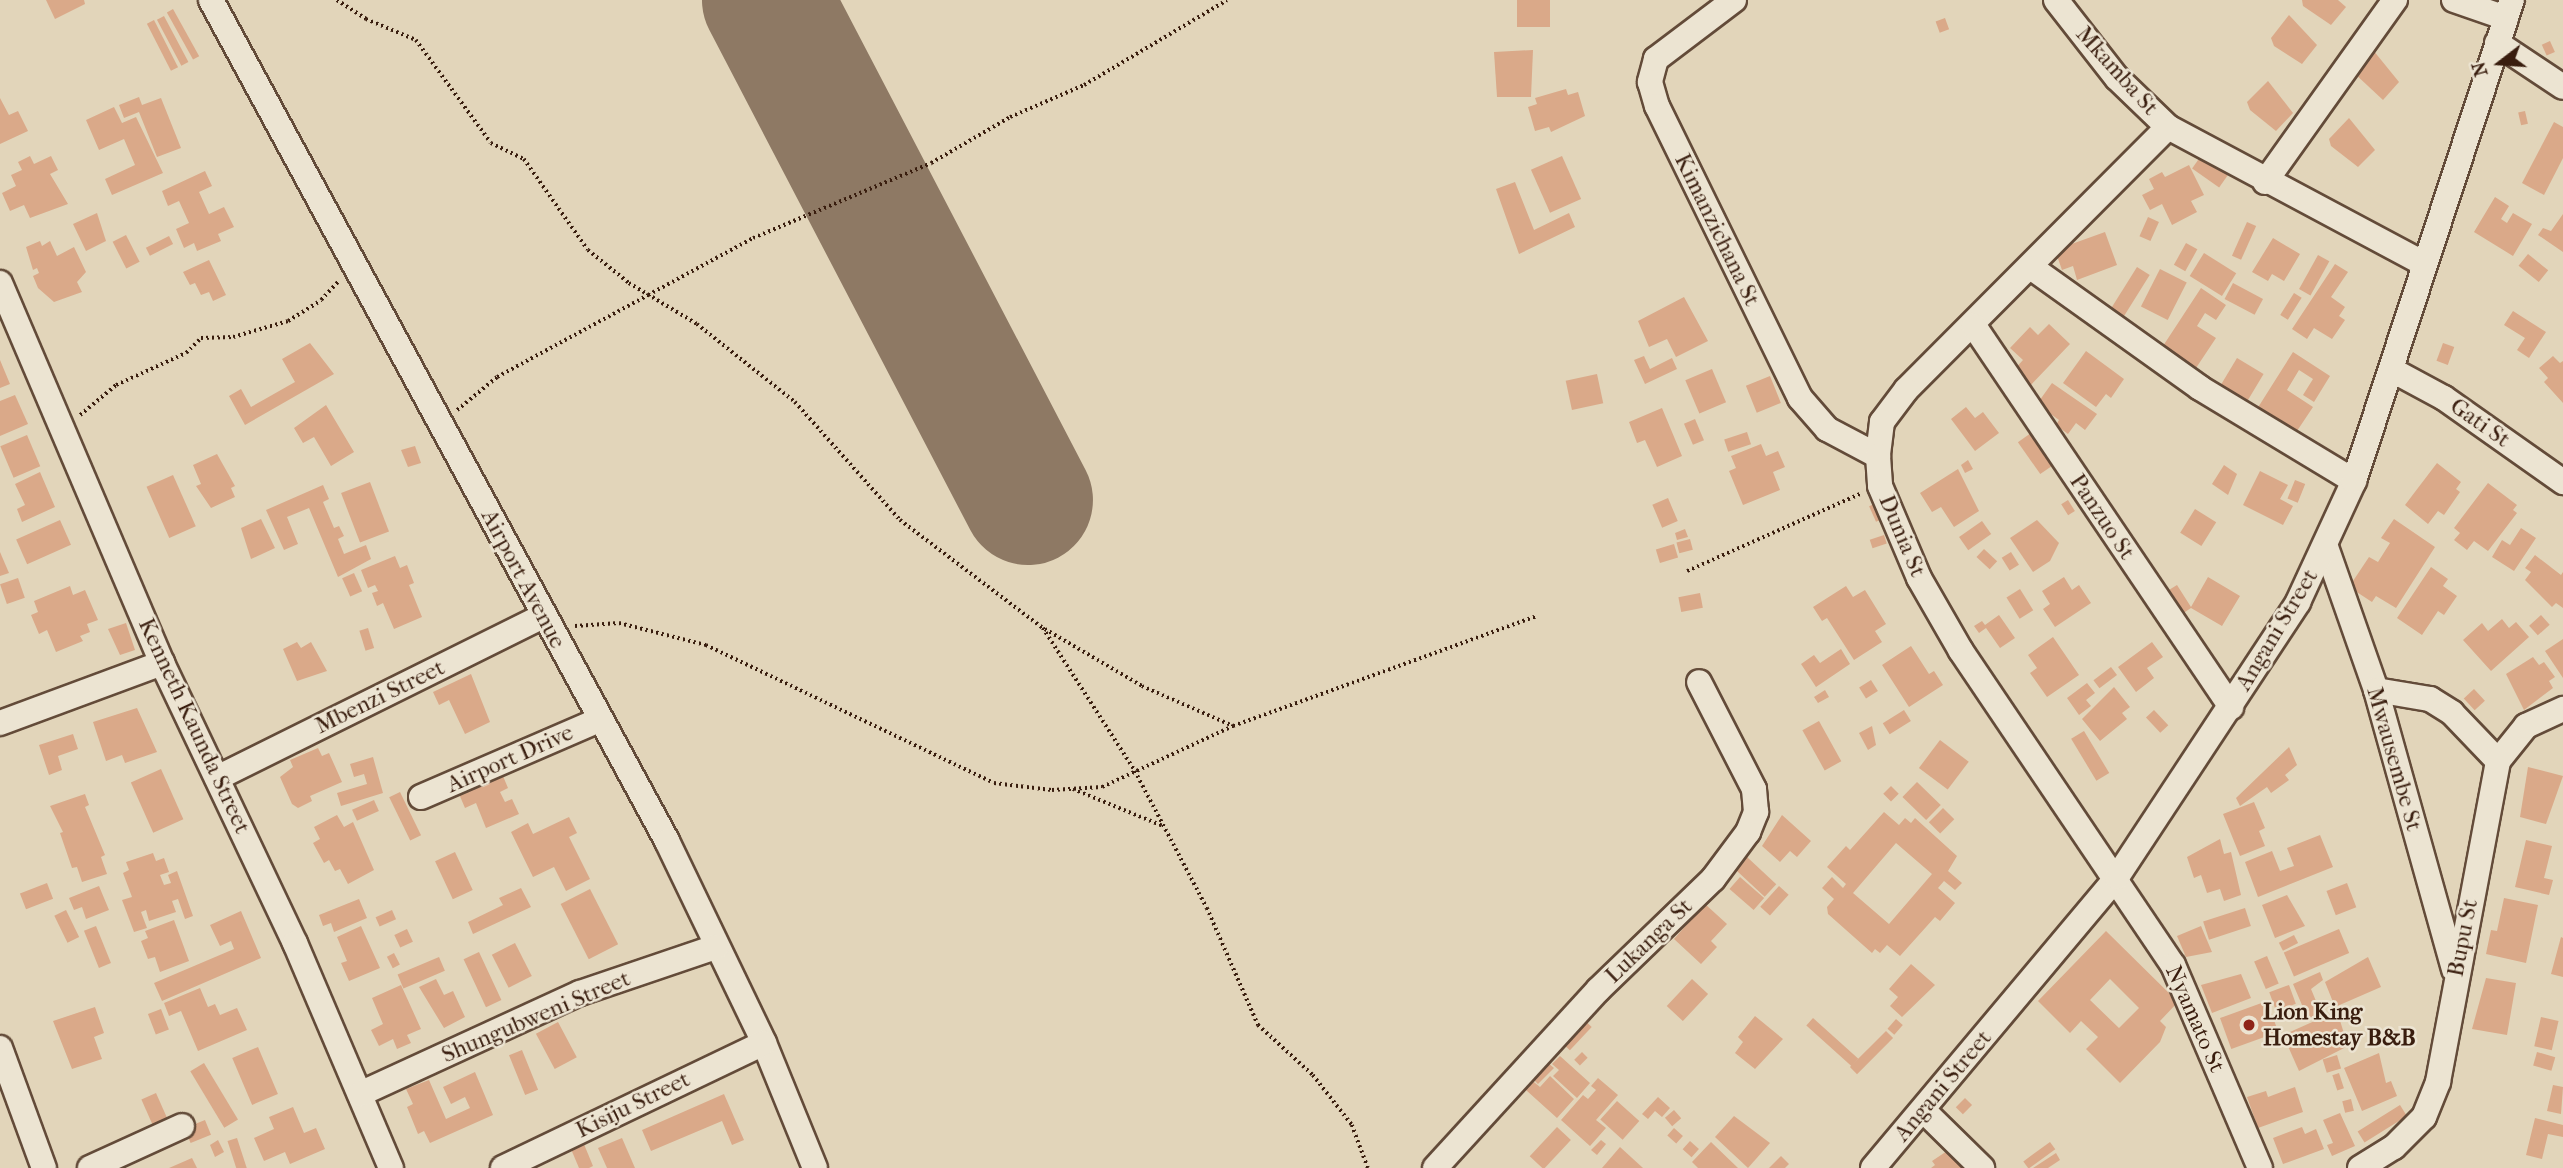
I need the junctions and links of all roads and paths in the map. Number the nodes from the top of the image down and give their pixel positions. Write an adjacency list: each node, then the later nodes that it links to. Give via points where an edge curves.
1 (211, 0): 15 (street, Airport Avenue)
2 (337, 0): 17 (path, via 366,19 416,40 491,143 524,159 588,250)
3 (1227, 0): 17 (path, via 1084,85 1010,117 930,163 753,239)
4 (1734, 0): 22 (street, Kimanzichana St, via 1656,59 1650,82 1657,106 1800,398 1827,429)
5 (2056, 0): 11 (street, Mkamba St, via 2117,78)
6 (2395, 0): 12 (street)
7 (2454, 0): 8 (street)
8 (2509, 9): 9 (street, Angani Street)
9 (2497, 43): 10 (street); 13 (street, Angani Street)
10 (2563, 87)
11 (2168, 127): 12 (street, Mkamba St); 14 (street, Dunia St)
12 (2266, 182): 13 (street, Mkamba St)
13 (2423, 263): 19 (street, Angani Street)
14 (2032, 268): 18 (street, Dunia St); 23 (street, via 2200,388)
15 (358, 273): 20 (street, Airport Avenue); 21 (path, via 340,280 321,300 288,321 233,337 201,338 186,353 116,385)
16 (0, 283): 21 (street, Kenneth Kaunda Street)
17 (648, 295): 20 (path, via 497,377); 30 (path, via 696,324 795,402 900,520)
18 (1974, 326): 22 (street, Dunia St, via 1906,390 1882,422); 34 (street, Panzuo St)
19 (2392, 370): 23 (street, Angani Street); 24 (street, Gati St, via 2444,398)
20 (439, 424): 29 (street, Airport Avenue)
21 (64, 432): 31 (street, Kenneth Kaunda Street)
22 (1878, 456): 25 (street, Dunia St)
23 (2354, 481): 26 (street, Angani Street)
24 (2563, 482)
25 (1880, 486): 27 (path); 45 (street, Dunia St, via 1919,578 1961,650)
26 (2326, 547): 33 (street, Mwausembe St); 34 (street, Angani Street, via 2298,602)
27 (1686, 571)
28 (1537, 616): 38 (path)
29 (545, 622): 36 (street, Airport Avenue); 41 (street, Mbenzi Street); 42 (path, via 619,623 706,645 994,783)
30 (1043, 628): 38 (path, via 1142,685); 40 (path)
31 (162, 663): 37 (street); 41 (street, Kenneth Kaunda Street)
32 (1699, 682): 59 (street, Lukanga St, via 1754,789 1756,812 1748,832 1713,879 1598,990)
33 (2376, 690): 39 (street, via 2430,699 2452,713); 47 (street, Mwausembe St)
34 (2231, 707): 45 (street, Angani Street)
35 (2563, 709): 39 (street, Bupu St, via 2526,726)
36 (599, 720): 43 (street, Airport Drive); 46 (street, Airport Avenue, via 667,841)
37 (0, 723)
38 (1233, 726): 40 (path)
39 (2498, 761): 47 (street, Bupu St)
40 (1135, 771): 42 (path, via 1102,787); 44 (path)
41 (217, 778): 50 (street, Kenneth Kaunda Street)
42 (1072, 788): 44 (path)
43 (421, 797)
44 (1165, 827): 58 (path, via 1207,908 1258,1026 1313,1074 1352,1125)
45 (2117, 877): 51 (street, Angani Street); 62 (street, Nyamato St, via 2173,965)
46 (716, 947): 48 (street, Airport Avenue); 50 (street, Shungubweni Street, via 580,993)
47 (2456, 973): 63 (street, Bupu St, via 2438,1082 2424,1117 2394,1147)
48 (764, 1043): 56 (street, Kisiju Street); 57 (street, Airport Avenue)
49 (0, 1048): 53 (street)
50 (360, 1094): 55 (street, Kenneth Kaunda Street)
51 (1923, 1110): 60 (street, Angani Street); 61 (street)
52 (183, 1126): 54 (street)
53 (44, 1168)
54 (90, 1168)
55 (391, 1168)
56 (503, 1168)
57 (815, 1168)
58 (1368, 1168)
59 (1435, 1168)
60 (1873, 1168)
61 (1982, 1168)
62 (2260, 1168)
63 (2360, 1168)

